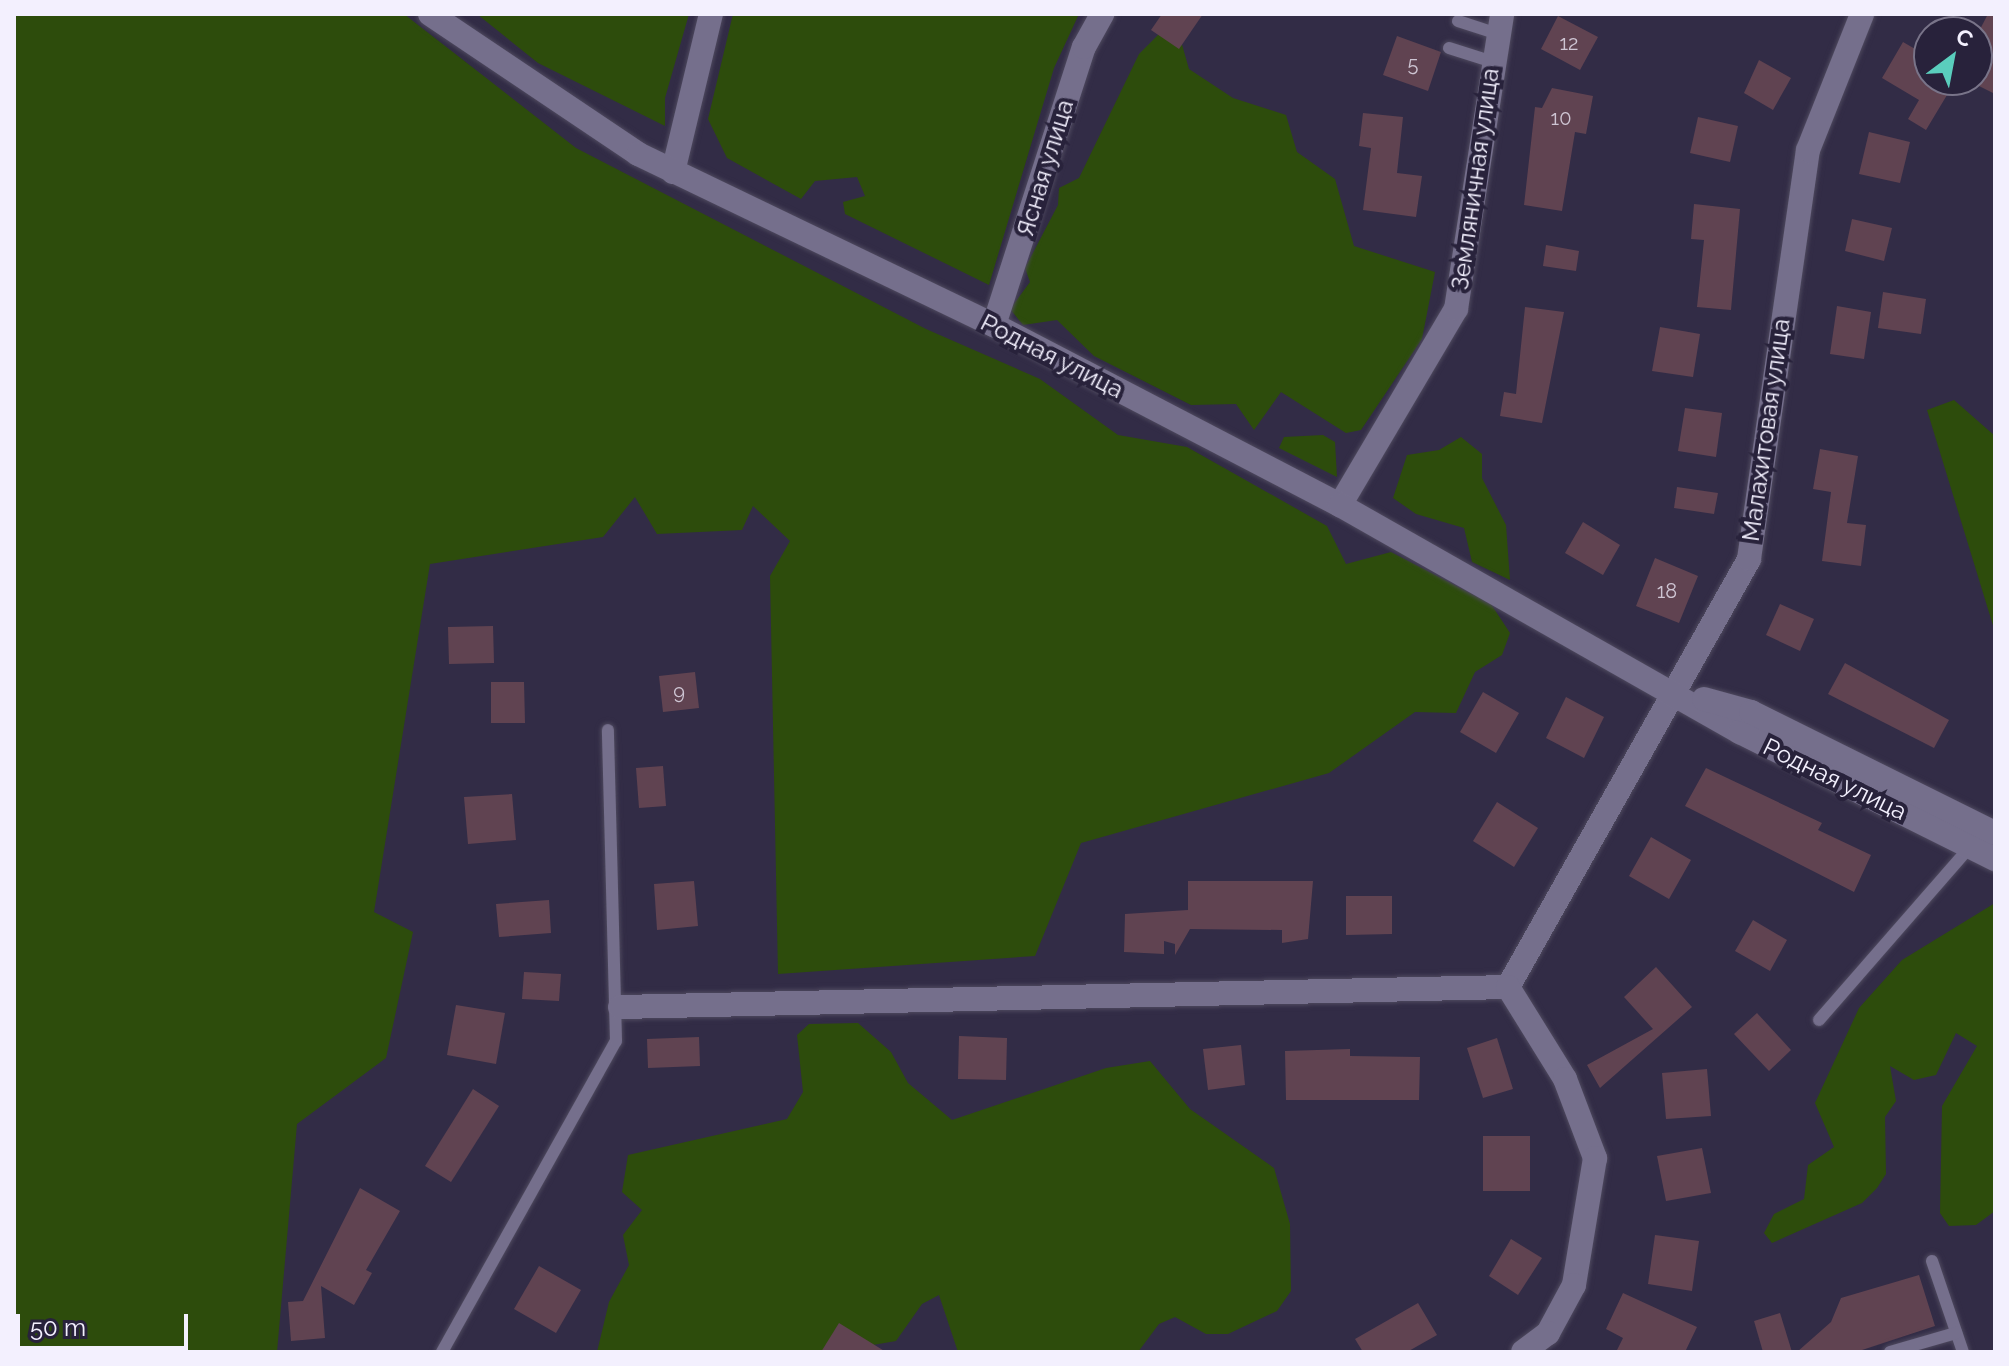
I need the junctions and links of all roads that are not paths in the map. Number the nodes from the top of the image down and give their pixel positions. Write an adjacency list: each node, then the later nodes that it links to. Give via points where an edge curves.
1 (430, 14): 9 (street, Родная улица)
2 (711, 14): 9 (street)
3 (1102, 14): 10 (street, Ясная улица, via 1084,47)
4 (1862, 14): 12 (street, Малахитовая улица, via 1808,150 1749,559)
5 (1458, 21): 6 (lane)
6 (1499, 23): 8 (street, Земляничная улица)
7 (1449, 48): 8 (lane)
8 (1490, 61): 11 (street, Земляничная улица, via 1456,309)
9 (673, 172): 10 (street, Родная улица)
10 (994, 325): 11 (street, Родная улица)
11 (1340, 505): 12 (street, Родная улица)
12 (1678, 692): 14 (street, Родная улица, via 1751,712); 15 (street, Родная улица, via 1740,732); 17 (street, Малахитовая улица)
13 (608, 730): 18 (lane)
14 (1995, 833)
15 (1971, 846): 16 (street, Родная улица); 19 (lane)
16 (1995, 859)
17 (1508, 987): 18 (street); 23 (street, via 1565,1079 1595,1158 1574,1285 1548,1333)
18 (620, 1007): 22 (lane, via 616,1041 587,1101)
19 (1819, 1020)
20 (1932, 1261): 21 (lane)
21 (1956, 1333): 24 (lane); 25 (lane)
22 (442, 1352)
23 (1523, 1352)
24 (1890, 1352)
25 (1963, 1352)

